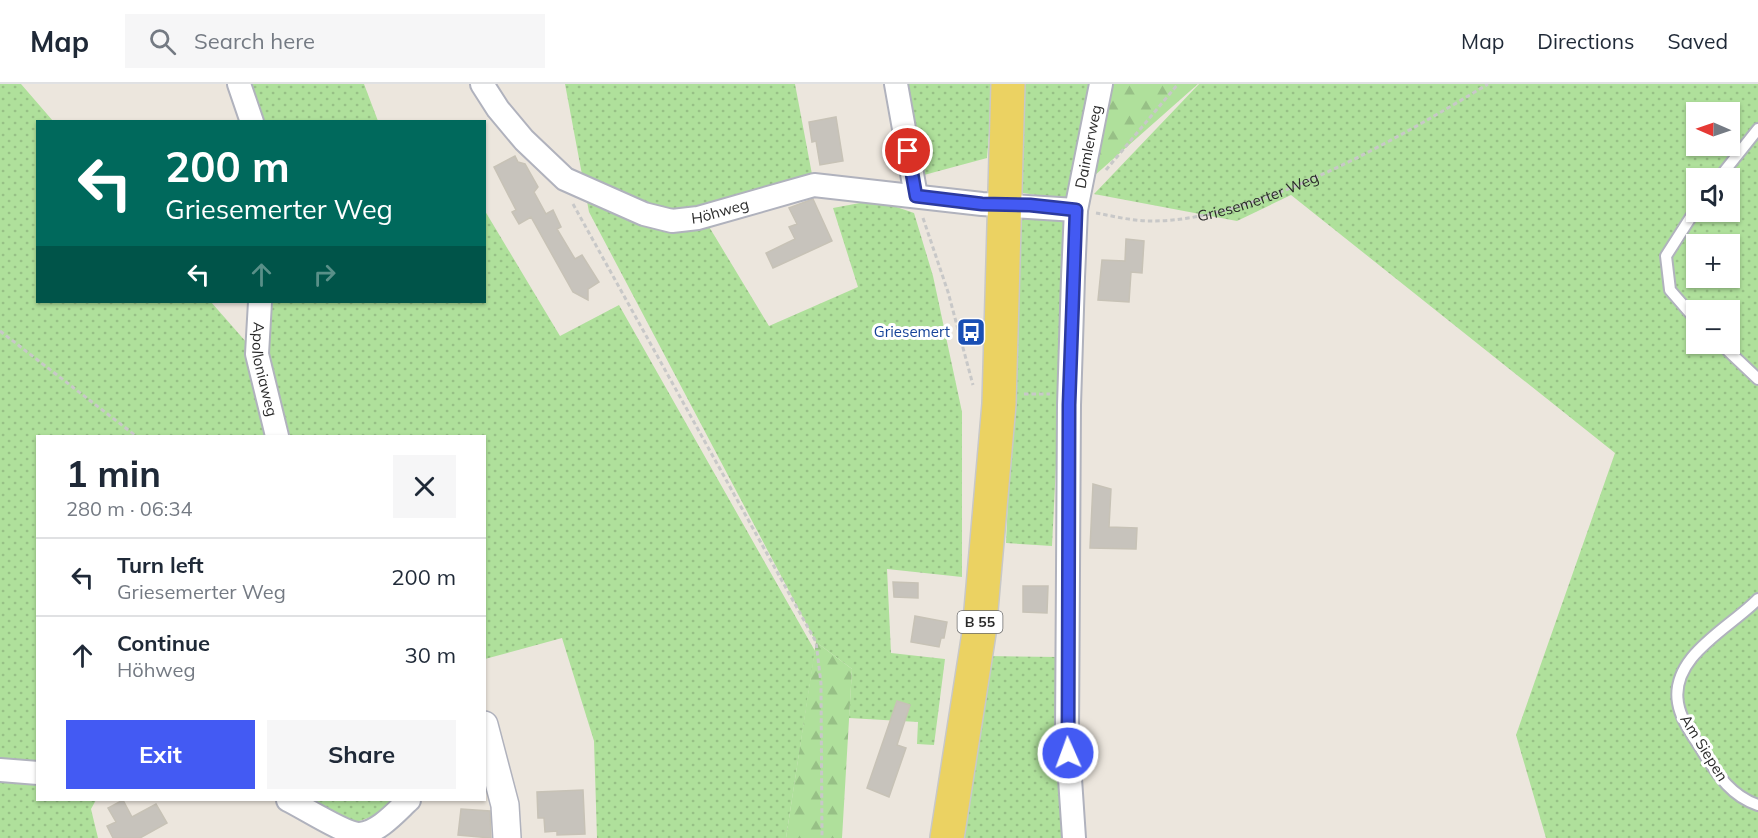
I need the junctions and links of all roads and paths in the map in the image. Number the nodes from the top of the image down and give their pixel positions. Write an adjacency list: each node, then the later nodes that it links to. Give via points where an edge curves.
1 (239, 84): 8 (street)
2 (482, 84): 12 (street, Höhweg, via 524,140)
3 (896, 84): 13 (street)
4 (1008, 84): 14 (main road, B 55)
5 (1101, 84): 15 (street, Daimlerweg)
6 (1178, 84): 11 (path)
7 (1488, 84): 15 (path, Griesemerter Weg, via 1355,158 1274,195 1196,218 1149,221)
8 (251, 120)
9 (1758, 129): 10 (lane)
10 (1727, 168)
11 (1106, 171)
12 (566, 179): 13 (street, Höhweg, via 644,214 672,221 698,218 814,185); 34 (path, via 574,208 816,642 821,683)
13 (916, 196): 14 (street, Höhweg); 22 (path, via 948,292)
14 (1006, 205): 15 (street); 35 (main road, B 55, via 999,404 979,633)
15 (1076, 210): 36 (street, Daimlerweg, via 1067,531 1067,734)
16 (1688, 222): 18 (lane, via 1666,255 1670,290)
17 (260, 303): 24 (street, Apolloniaweg, via 257,354)
18 (1686, 308)
19 (0, 331): 23 (path)
20 (1732, 354): 21 (lane)
21 (1758, 379)
22 (974, 390)
23 (135, 435)
24 (277, 435)
25 (1758, 599): 31 (lane, Am Siepen, via 1682,670 1678,703 1685,722 1721,780 1746,801)
26 (486, 733): 33 (street, via 505,805)
27 (0, 770): 28 (street)
28 (36, 772)
29 (290, 801): 32 (street)
30 (408, 801): 32 (street, via 370,831)
31 (1758, 805)
32 (351, 836)
33 (507, 838)
34 (822, 838)
35 (946, 838)
36 (1074, 838)

